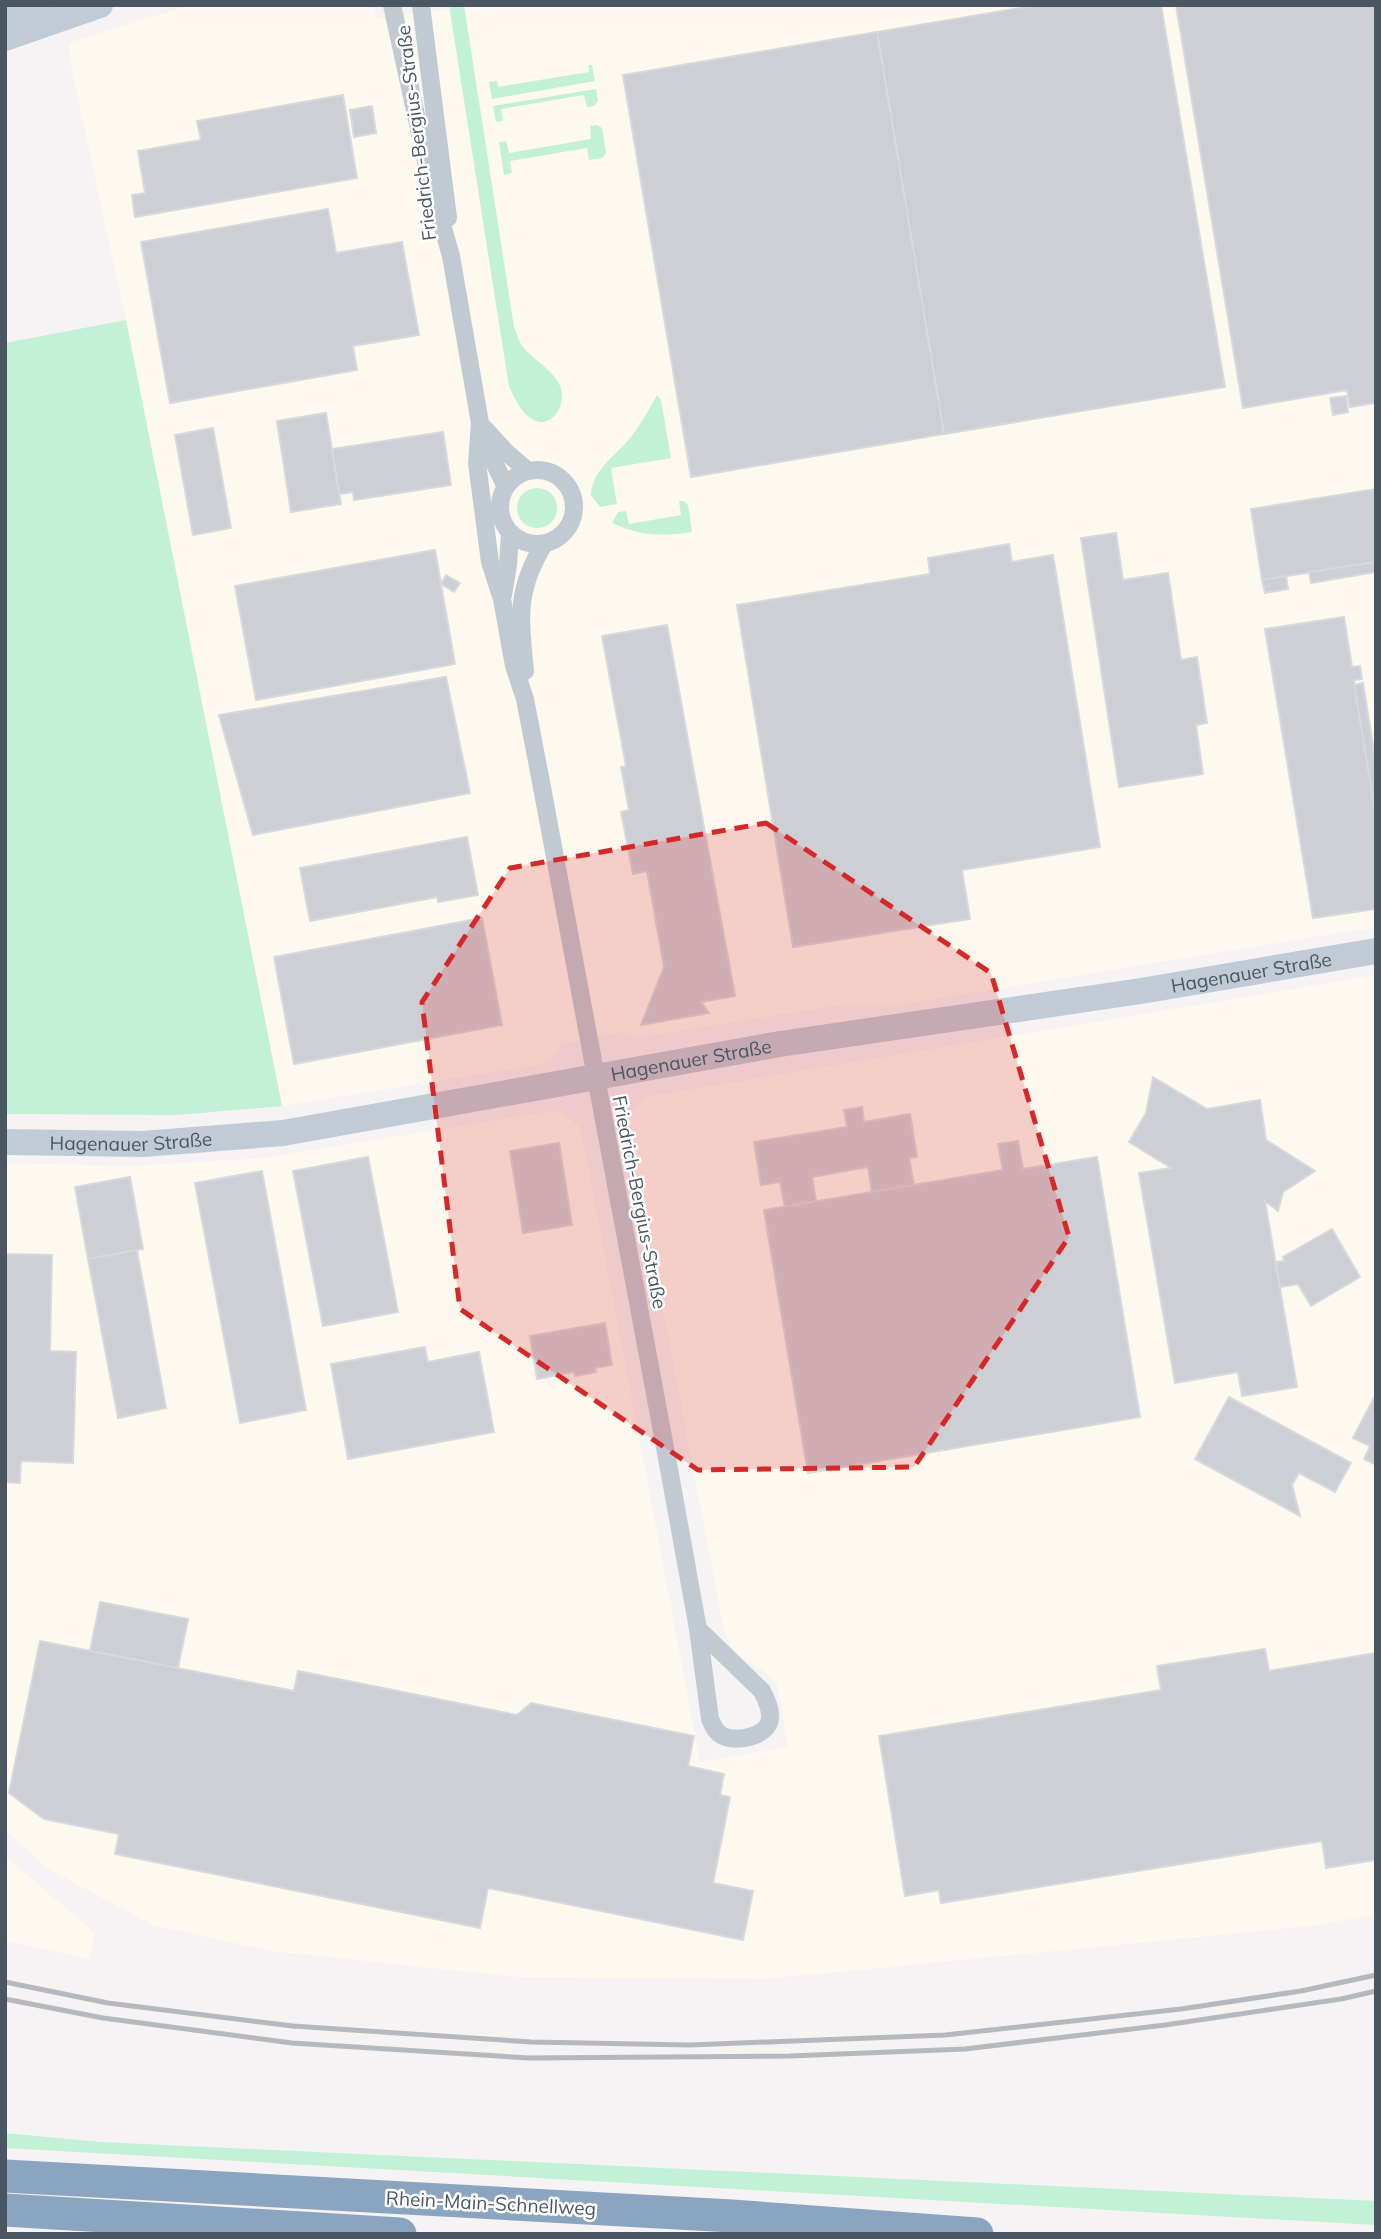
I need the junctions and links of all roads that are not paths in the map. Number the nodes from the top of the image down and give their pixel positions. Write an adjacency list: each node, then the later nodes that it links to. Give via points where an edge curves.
1 (44, 5): 5 (street)
2 (100, 5): 6 (street)
3 (392, 5): 7 (street, Friedrich-Bergius-Straße)
4 (421, 5): 7 (street, Friedrich-Bergius-Straße)
5 (5, 19)
6 (5, 38)
7 (451, 256): 8 (street, Friedrich-Bergius-Straße)
8 (480, 423): 9 (street, Friedrich-Bergius-Straße); 10 (street, Friedrich-Bergius-Straße); 13 (street, Friedrich-Bergius-Straße, via 479,488 490,562)
9 (528, 471): 10 (street); 12 (street, Friedrich-Bergius-Straße, via 558,476 574,502 567,530)
10 (506, 487): 11 (street, Friedrich-Bergius-Straße, via 500,506)
11 (510, 533): 12 (street, via 526,543); 13 (street, Friedrich-Bergius-Straße)
12 (544, 544): 14 (street, Friedrich-Bergius-Straße, via 528,571 520,606)
13 (502, 599): 14 (street, Friedrich-Bergius-Straße)
14 (525, 699): 16 (street, Friedrich-Bergius-Straße)
15 (1376, 951): 16 (street, Hagenauer Straße)
16 (596, 1077): 17 (street, Hagenauer Straße, via 268,1134 143,1144); 18 (street, Friedrich-Bergius-Straße)
17 (5, 1142)
18 (698, 1629): 18 (street, Friedrich-Bergius-Straße, via 713,1727 729,1738 758,1734 770,1718 762,1691)
19 (5, 2176): 22 (highway, Rhein-Main-Schnellweg)
20 (5, 2210): 21 (highway, Rhein-Main-Schnellweg)
21 (400, 2234)
22 (977, 2234)

